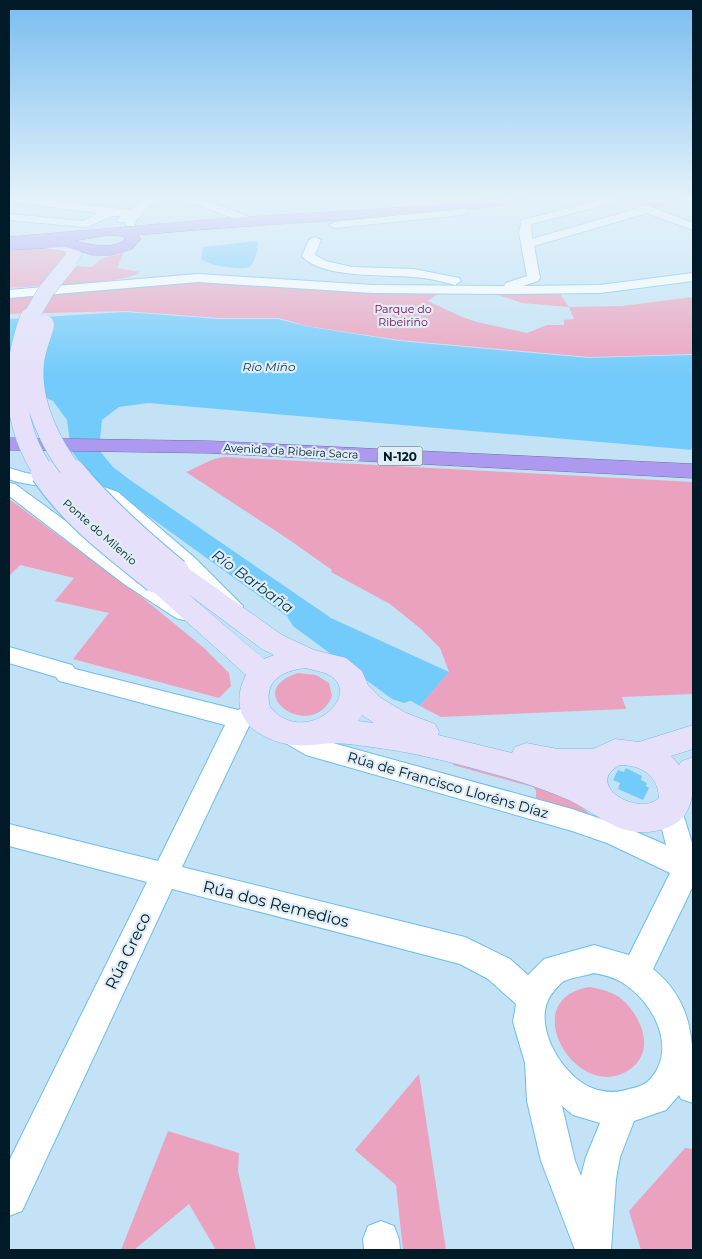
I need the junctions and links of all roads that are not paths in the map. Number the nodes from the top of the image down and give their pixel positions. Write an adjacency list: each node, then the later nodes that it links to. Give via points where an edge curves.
1 (76, 258): 16 (street, Ponte do Milenio, bridge, via 50,283 32,308 16,353 13,374 15,412 32,458 59,496 89,524)
2 (311, 258): 5 (street, via 336,268)
3 (383, 258): 5 (street)
4 (530, 258): 6 (street)
5 (379, 272): 8 (street, via 428,274 463,283)
6 (534, 278): 9 (street); 10 (street)
7 (693, 278): 9 (street)
8 (468, 289): 10 (street); 11 (street, via 372,289 198,278)
9 (582, 289): 10 (street)
10 (498, 290)
11 (9, 294)
12 (14, 446): 13 (highway, Avenida da Ribeira Sacra / N-120, via 68,444 228,448)
13 (693, 470)
14 (9, 473): 17 (street, via 112,496 204,577)
15 (9, 488): 18 (street, via 131,579)
16 (166, 576): 17 (street); 18 (street)
17 (249, 625): 20 (street, via 287,650)
18 (228, 644): 21 (street)
19 (9, 656): 23 (street, via 64,671 67,675)
20 (306, 658): 21 (street, via 282,662); 22 (street, via 327,661 345,671)
21 (262, 674): 23 (street, via 254,686)
22 (356, 692): 24 (street, via 348,716); 28 (street, via 367,704 404,726 463,743 558,762)
23 (248, 716): 25 (street); 34 (street, Rúa Greco)
24 (322, 732): 25 (street); 31 (street, via 349,732 412,742 520,767 573,786)
25 (290, 734): 31 (street, Rúa de Francisco Lloréns Díaz, via 315,748 572,820)
26 (693, 737): 27 (street)
27 (639, 754): 28 (street, via 615,752); 30 (street, via 657,763 670,776 675,787)
28 (597, 762): 31 (street, via 590,779 592,789)
29 (693, 770): 30 (street)
30 (673, 803): 31 (street, via 661,816 647,820); 33 (street, via 672,825)
31 (608, 815): 33 (street, Rúa de Francisco Lloréns Díaz)
32 (9, 836): 34 (street, Rúa dos Remedios)
33 (691, 866): 35 (street)
34 (164, 876): 36 (street, Rúa dos Remedios, via 465,951 499,969); 41 (street, Rúa Greco)
35 (636, 974): 36 (street, via 616,964 594,959 574,960 556,967 541,980); 37 (street, via 669,1011 677,1034)
36 (531, 997): 38 (street, via 528,1018 531,1041)
37 (678, 1057): 39 (street); 40 (street, via 671,1079 660,1094 643,1105)
38 (540, 1063): 40 (street, via 557,1083 578,1099 602,1108); 42 (street, via 544,1101 558,1161)
39 (693, 1087)
40 (622, 1109): 42 (street, via 603,1157 598,1180)
41 (9, 1198)
42 (593, 1250)

